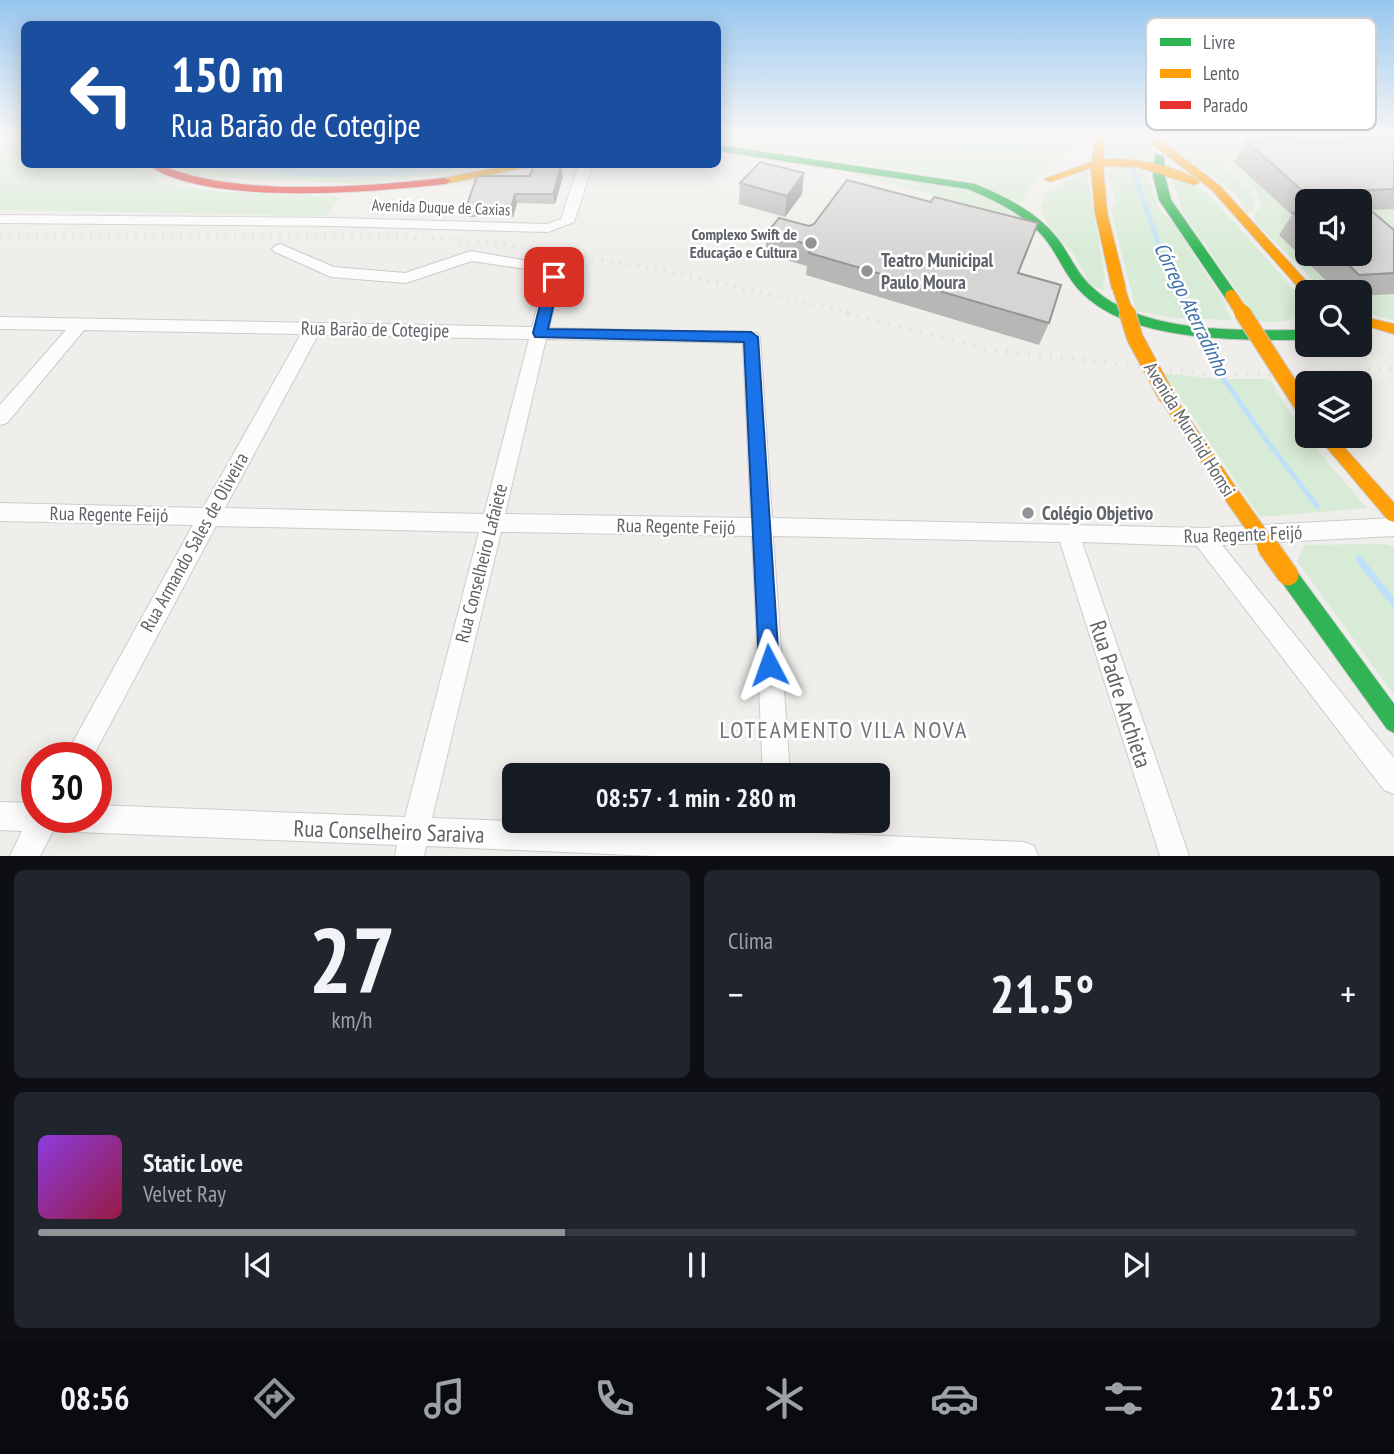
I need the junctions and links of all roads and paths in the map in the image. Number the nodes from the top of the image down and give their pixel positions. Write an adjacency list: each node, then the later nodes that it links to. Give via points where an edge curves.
1 (169, 175): 2 (main road, Avenida Duque de Caxias, via 187,181 355,190)
2 (484, 175)
3 (582, 175): 13 (street, Avenida Duque de Caxias, via 567,222 548,228)
4 (897, 175): 14 (main road, via 971,186)
5 (1057, 175): 11 (main road)
6 (1069, 175): 11 (main road)
7 (1099, 175): 38 (main road, Avenida Murchid Homsi, bridge, via 1119,289 1135,338 1167,397 1233,497)
8 (1159, 175): 27 (main road, bridge, via 1165,200)
9 (1172, 175): 12 (main road, via 1194,182)
10 (1199, 175): 12 (main road)
11 (1041, 188): 14 (main road)
12 (1235, 209): 16 (main road)
13 (0, 219)
14 (1037, 223): 25 (main road, via 1094,297 1144,321)
15 (280, 249): 23 (street, Rua Conselheiro Lafaiete, via 331,272 406,278 471,256 544,267 554,274)
16 (1299, 280)
17 (0, 323): 18 (street, Rua Barão de Cotegipe)
18 (81, 323): 20 (street, Rua Barão de Cotegipe); 28 (street)
19 (1372, 324): 21 (main road)
20 (313, 328): 23 (street, Rua Barão de Cotegipe); 32 (street, Rua Armando Sales de Oliveira)
21 (1394, 331): 24 (main road)
22 (1295, 332): 25 (main road)
23 (540, 333): 33 (street, Rua Conselheiro Lafaiete); 34 (street, Rua Barão de Cotegipe, via 751,337)
24 (1372, 333)
25 (1290, 335): 26 (main road)
26 (1295, 335)
27 (1295, 394)
28 (0, 418)
29 (1335, 448): 31 (main road)
30 (0, 512): 32 (street, Rua Regente Feijó)
31 (1394, 515)
32 (208, 516): 33 (street, Rua Regente Feijó); 39 (street, Rua Armando Sales de Oliveira)
33 (490, 523): 34 (street, Rua Regente Feijó); 47 (street, Rua Conselheiro Lafaiete)
34 (760, 527): 36 (street, Rua Regente Feijó); 40 (street)
35 (1394, 527): 37 (street, Rua Regente Feijó)
36 (1068, 532): 37 (street, Rua Regente Feijó); 50 (street, Rua Padre Anchieta)
37 (1202, 537): 41 (street)
38 (1394, 722)
39 (86, 742)
40 (775, 763)
41 (1394, 780)
42 (0, 816): 43 (street)
43 (21, 817)
44 (112, 822): 47 (street, Rua Conselheiro Saraiva)
45 (37, 833): 48 (street)
46 (781, 840): 47 (street, Rua Conselheiro Saraiva); 49 (street, Rua Conselheiro Saraiva)
47 (412, 844)
48 (24, 856)
49 (1024, 856)
50 (1175, 856)

